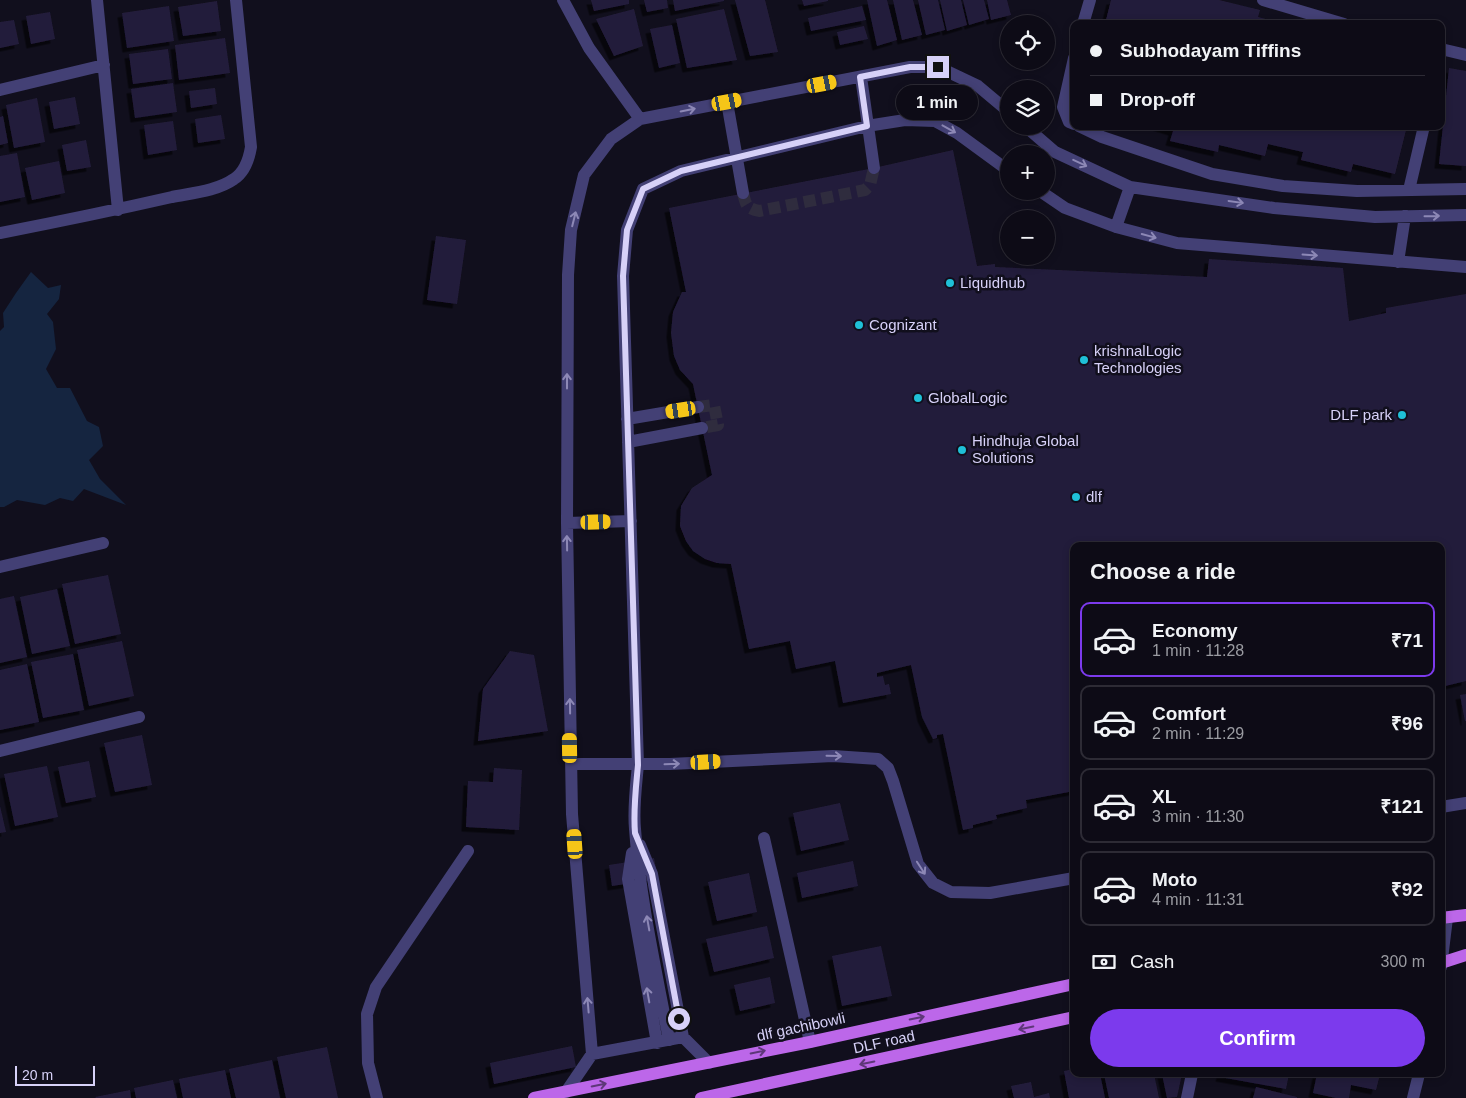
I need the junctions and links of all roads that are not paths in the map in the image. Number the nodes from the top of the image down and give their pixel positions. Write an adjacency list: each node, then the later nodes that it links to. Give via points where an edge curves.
1 (97, 0): 10 (street)
2 (236, 0): 30 (street, via 250,158 234,179 218,187)
3 (563, 0): 16 (street, via 589,48)
4 (1090, 0): 6 (street)
5 (1263, 0): 7 (street)
6 (1084, 20)
7 (1330, 20)
8 (1445, 50): 9 (street)
9 (1466, 54)
10 (104, 65): 13 (street); 30 (street)
11 (1070, 76): 17 (street, via 1063,107)
12 (860, 77): 14 (street); 15 (street, via 910,67 938,67 978,86); 18 (street)
13 (0, 90)
14 (727, 102): 16 (street, one-way to 14); 22 (street)
15 (1000, 104)
16 (640, 119): 42 (street, one-way to 16, via 571,230 584,175 611,139)
17 (1070, 122)
18 (867, 126): 22 (street); 23 (street, one-way to 23, via 905,120 935,121); 24 (street)
19 (1087, 130): 27 (street, via 1212,174 1283,186 1358,191)
20 (1423, 130): 27 (street)
21 (1035, 135): 25 (street, one-way to 25, via 1055,152)
22 (738, 158): 28 (street); 38 (street, via 681,171 643,189 627,230 623,276)
23 (1000, 165)
24 (874, 168)
25 (1130, 187): 32 (street, one-way to 32, via 1274,208 1376,217); 33 (street)
26 (1466, 189): 27 (street)
27 (1409, 190)
28 (743, 193)
29 (1053, 200): 33 (street, via 1065,208)
30 (118, 210): 34 (street)
31 (1466, 215): 32 (street, one-way to 31)
32 (1405, 216): 35 (street)
33 (1116, 227): 35 (street, one-way to 35, via 1176,244)
34 (0, 233)
35 (1398, 262): 36 (street)
36 (1466, 267)
37 (698, 407): 38 (street)
38 (627, 419): 40 (street)
39 (702, 428): 40 (street)
40 (628, 442): 41 (street)
41 (631, 521): 42 (street); 48 (street)
42 (567, 523): 47 (street, one-way to 42)
43 (103, 543): 44 (street)
44 (0, 567)
45 (139, 717): 46 (street)
46 (0, 751)
47 (571, 764): 48 (street); 64 (street, one-way to 47, via 572,814)
48 (638, 765): 51 (street); 54 (street, one-way to 54, via 833,756 878,759 888,768 918,864 932,883 951,892 990,892)
49 (1466, 803): 50 (street)
50 (1445, 806)
51 (635, 831): 61 (street, via 652,874); 62 (street, one-way to 51)
52 (764, 838): 63 (street)
53 (468, 851): 69 (street, via 376,987 367,1014 368,1063)
54 (1070, 879)
55 (1466, 915): 56 (main road)
56 (1445, 918)
57 (1466, 956): 58 (main road)
58 (1445, 963)
59 (1070, 985): 63 (main road, dlf gachibowli, one-way to 59)
60 (1070, 1018): 71 (main road, DLF road, one-way to 71)
61 (682, 1037): 62 (street); 65 (street)
62 (663, 1041): 64 (street)
63 (810, 1042): 65 (main road, dlf gachibowli, one-way to 63)
64 (592, 1054): 68 (street)
65 (709, 1063): 68 (main road, dlf gachibowli, one-way to 65)
66 (1191, 1077): 72 (street)
67 (1418, 1077): 73 (street)
68 (566, 1092): 70 (main road, dlf gachibowli)
69 (377, 1098)
70 (534, 1098)
71 (701, 1098)
72 (1187, 1098)
73 (1414, 1098)

